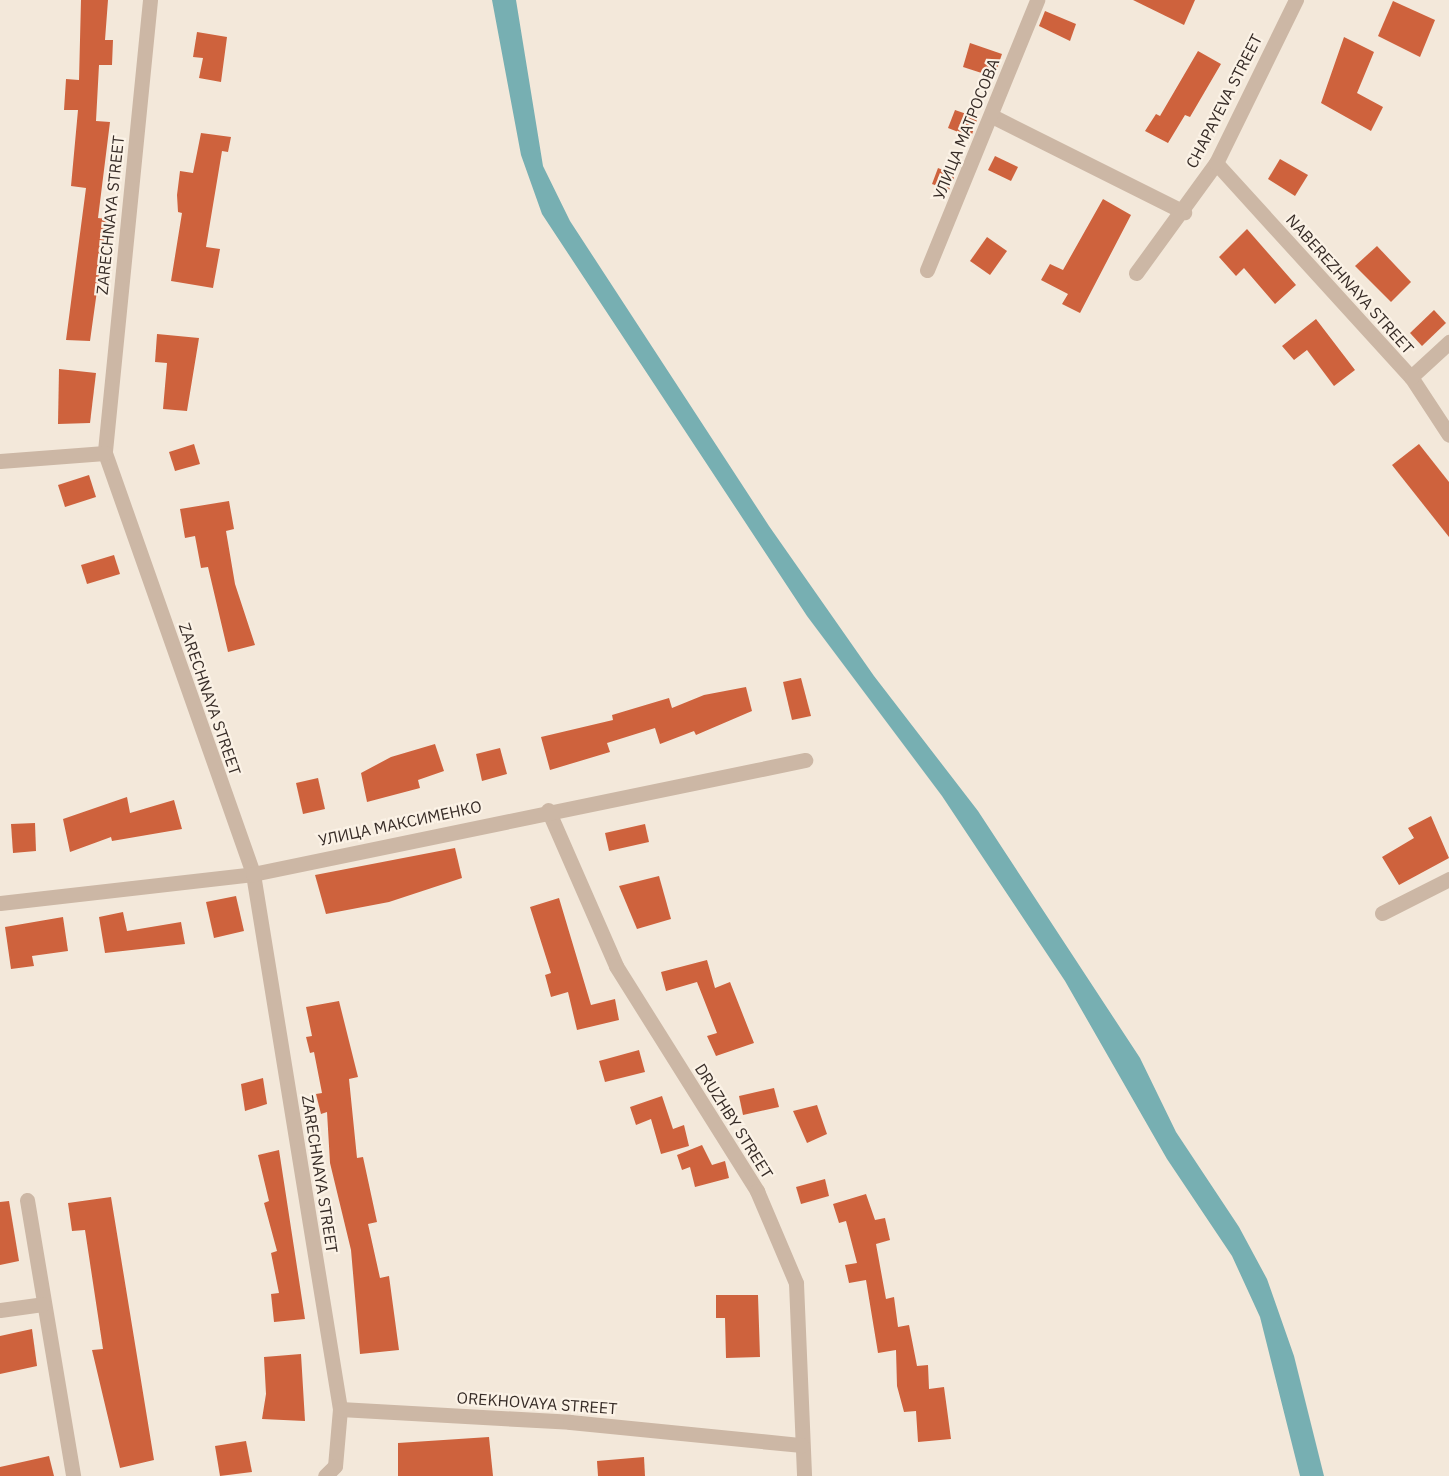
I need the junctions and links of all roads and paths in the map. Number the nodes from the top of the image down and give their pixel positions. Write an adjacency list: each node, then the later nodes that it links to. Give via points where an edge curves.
1 (150, 0): 12 (street, ZARECHNAYA STREET)
2 (1036, 0): 4 (street, УЛИЦА МАТРОСОВА)
3 (1296, 0): 5 (street, CHAPAYEVA STREET)
4 (992, 116): 6 (street); 7 (street, УЛИЦА МАТРОСОВА)
5 (1216, 163): 6 (street, CHAPAYEVA STREET); 10 (street, NABEREZHNAYA STREET)
6 (1184, 212): 8 (street, CHAPAYEVA STREET)
7 (927, 270)
8 (1136, 273)
9 (1449, 342): 10 (street)
10 (1411, 378): 11 (street, NABEREZHNAYA STREET)
11 (1449, 435)
12 (105, 453): 13 (street); 16 (street, ZARECHNAYA STREET)
13 (0, 461)
14 (805, 760): 15 (street, УЛИЦА МАКСИМЕНКО)
15 (548, 810): 16 (street, УЛИЦА МАКСИМЕНКО); 24 (street, DRUZHBY STREET, via 616,966 757,1191 796,1283)
16 (253, 874): 18 (street, УЛИЦА МАКСИМЕНКО); 23 (street, ZARECHNAYA STREET)
17 (1449, 879): 19 (street)
18 (0, 903)
19 (1382, 913)
20 (27, 1200): 21 (street)
21 (42, 1304): 22 (street); 25 (street)
22 (0, 1310)
23 (340, 1409): 24 (street, OREKHOVAYA STREET, via 570,1422); 26 (street, via 335,1466)
24 (802, 1445): 27 (street, DRUZHBY STREET)
25 (73, 1476)
26 (324, 1476)
27 (804, 1476)

